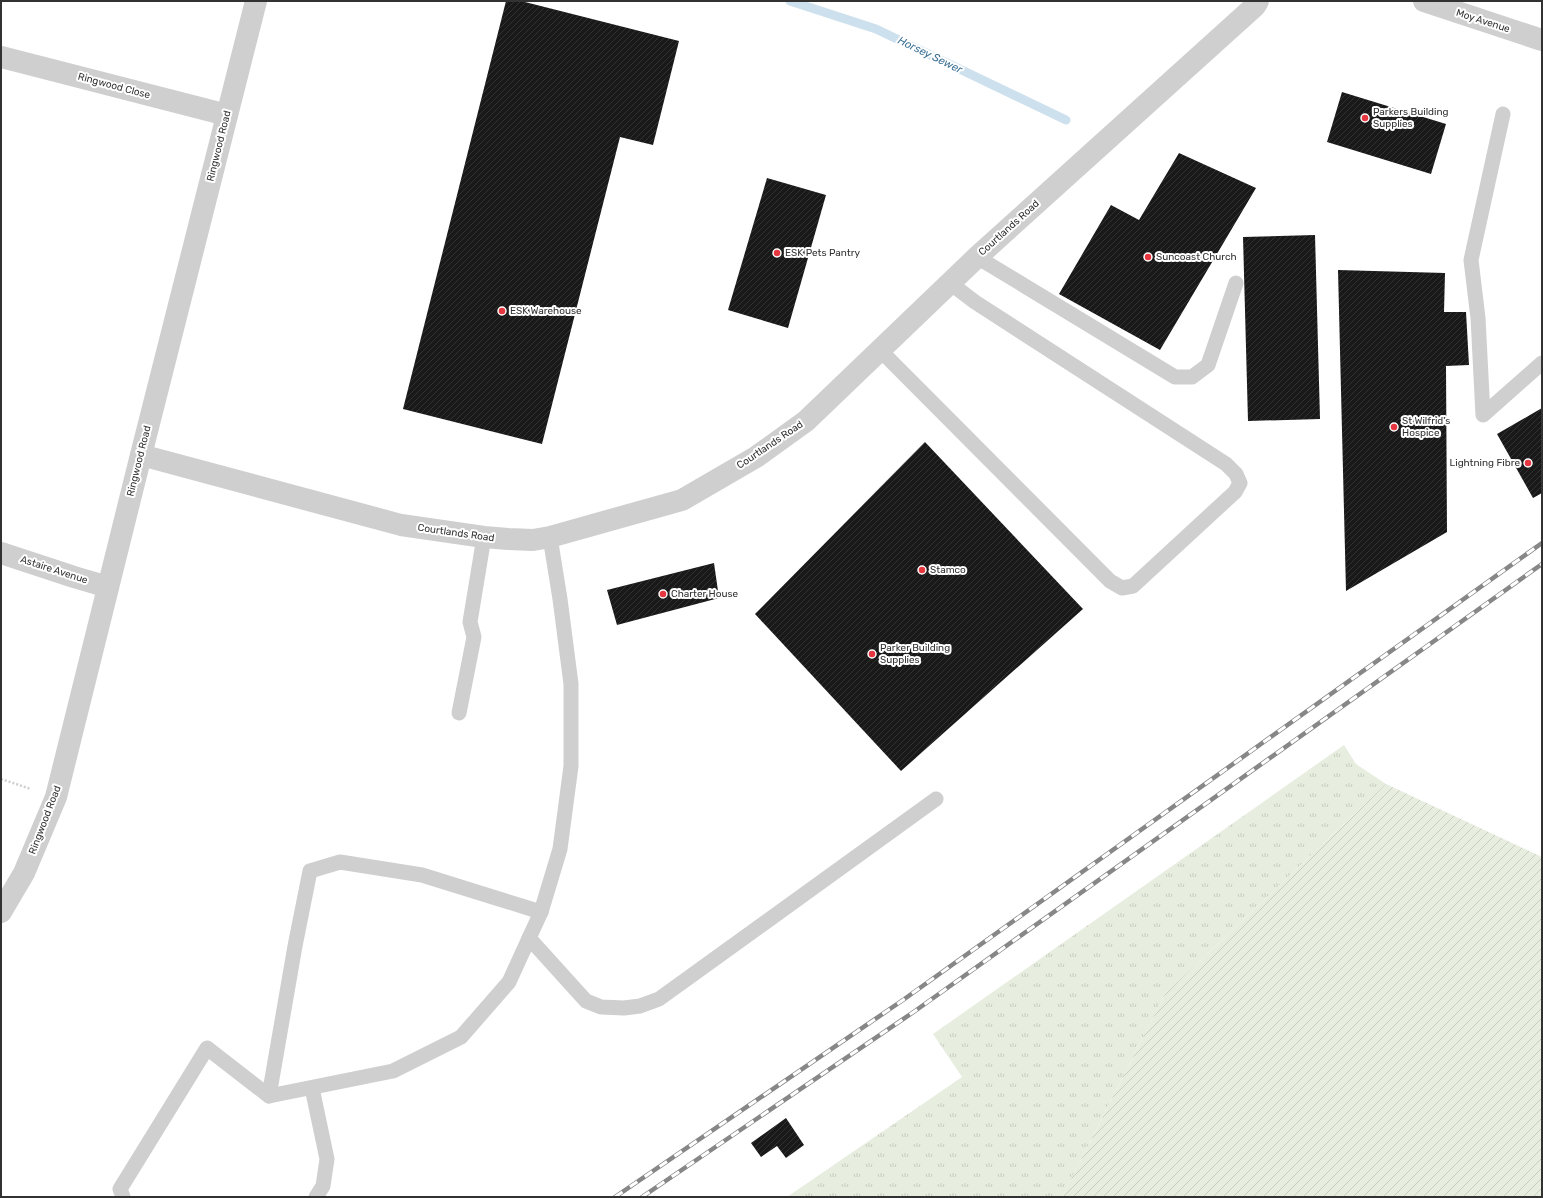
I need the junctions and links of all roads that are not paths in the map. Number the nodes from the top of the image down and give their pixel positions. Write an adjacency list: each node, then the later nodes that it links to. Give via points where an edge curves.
1 (256, 1): 7 (street, Ringwood Road)
2 (1258, 1): 8 (street, Courtlands Road)
3 (1424, 1): 4 (street, Moy Avenue)
4 (1542, 40)
5 (1, 57): 7 (street, Ringwood Close)
6 (1504, 114): 12 (lane, via 1471,260 1478,318 1483,415)
7 (226, 115): 13 (street, Ringwood Road)
8 (977, 257): 9 (street, Courtlands Road); 10 (lane, via 1175,377 1192,377 1208,365)
9 (950, 282): 11 (street, Courtlands Road); 11 (lane, via 975,302 1226,464 1236,474 1240,483 1235,492 1133,586 1122,588 1110,581)
10 (1236, 282)
11 (879, 349): 15 (street, Courtlands Road, via 806,421 756,457 682,500)
12 (1542, 363)
13 (141, 455): 14 (street, Courtlands Road, via 401,525); 17 (street, Ringwood Road)
14 (484, 537): 15 (street, Courtlands Road, via 533,540); 18 (lane, via 470,622 474,637)
15 (550, 537): 21 (lane, via 571,684 571,766 560,849)
16 (1, 553): 17 (street, Astaire Avenue)
17 (108, 587): 20 (street, Ringwood Road, via 56,797 24,874)
18 (459, 713)
19 (936, 799): 22 (lane, via 658,1000 640,1006 601,1007 586,1001)
20 (1, 912)
21 (541, 912): 22 (lane); 24 (lane, via 422,876 340,862 310,871)
22 (529, 938): 23 (lane, via 509,982 461,1037 393,1071)
23 (312, 1088): 24 (lane); 26 (lane, via 327,1159 323,1186)
24 (270, 1096): 25 (lane, via 207,1048 120,1189)
25 (124, 1197)
26 (316, 1197)

